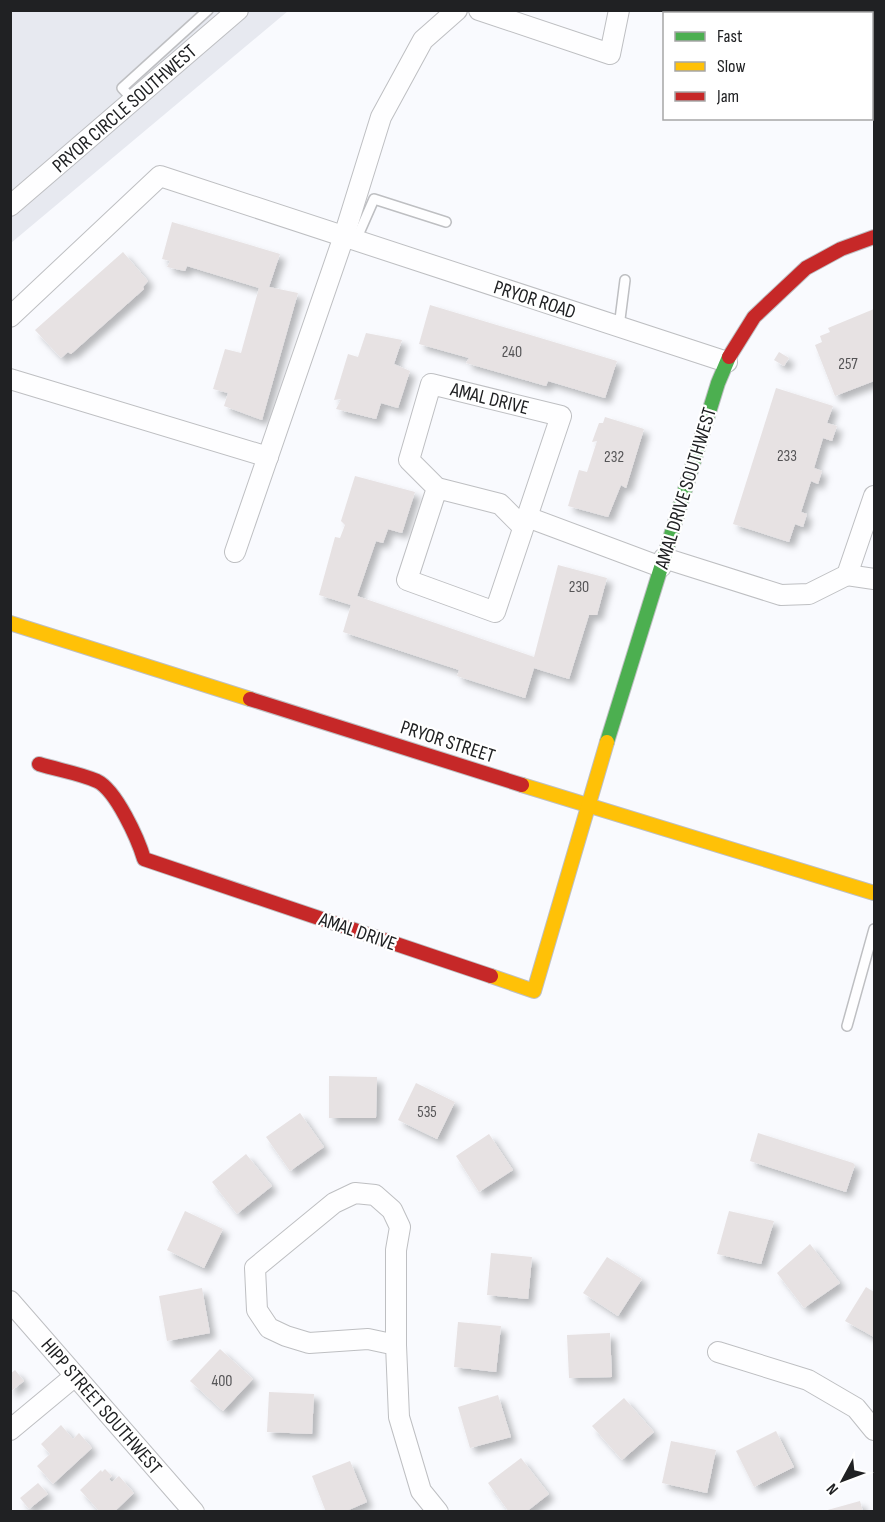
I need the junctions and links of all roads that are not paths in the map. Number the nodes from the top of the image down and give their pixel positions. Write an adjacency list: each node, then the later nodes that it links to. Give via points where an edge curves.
1 (208, 10): 6 (lane, via 122,88)
2 (238, 10): 6 (street, PRYOR CIRCLE SOUTHWEST)
3 (458, 10): 10 (street, via 423,40 381,117)
4 (479, 10): 5 (street, via 609,54)
5 (619, 10)
6 (134, 100): 7 (street, PRYOR CIRCLE SOUTHWEST)
7 (10, 206)
8 (446, 222): 10 (lane, via 374,198)
9 (874, 237): 14 (street, AMAL DRIVE SOUTHWEST, via 806,268 754,317)
10 (350, 238): 12 (street, PRYOR ROAD, via 160,176); 13 (street, PRYOR ROAD); 16 (street)
11 (625, 280): 13 (lane)
12 (10, 317)
13 (620, 327): 14 (street, PRYOR ROAD)
14 (727, 362): 21 (street, AMAL DRIVE SOUTHWEST)
15 (10, 379): 16 (street)
16 (268, 457): 20 (street)
17 (437, 488): 19 (street, via 500,504); 19 (street, AMAL DRIVE, via 407,580 495,612); 19 (street, AMAL DRIVE, via 409,460 430,384 561,416)
18 (874, 496): 22 (street)
19 (525, 522): 21 (street)
20 (235, 552)
21 (663, 562): 22 (street, via 781,595 809,594); 26 (street, AMAL DRIVE SOUTHWEST)
22 (847, 575): 23 (street)
23 (874, 579)
24 (10, 623): 26 (street, PRYOR STREET)
25 (39, 765): 26 (street, AMAL DRIVE, via 99,782 121,807 144,859 534,991)
26 (587, 805): 27 (street, PRYOR STREET)
27 (874, 894)
28 (874, 929): 29 (lane)
29 (847, 1026)
30 (10, 1301): 33 (street, HIPP STREET SOUTHWEST)
31 (396, 1345): 31 (street, via 396,1250 400,1227 392,1210 375,1195 355,1193 334,1203 255,1268 257,1310 269,1328 309,1343 368,1339); 37 (street, via 399,1417 421,1491)
32 (718, 1352): 35 (street, via 808,1380 856,1408)
33 (75, 1376): 34 (street); 36 (street, HIPP STREET SOUTHWEST)
34 (10, 1430)
35 (874, 1430)
36 (194, 1512)
37 (438, 1512)

